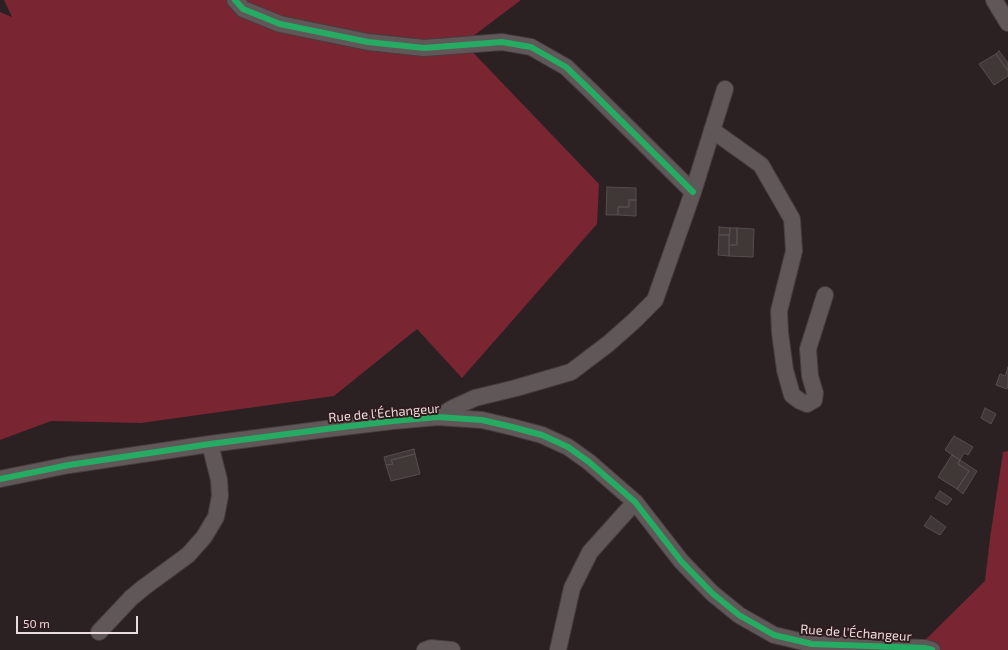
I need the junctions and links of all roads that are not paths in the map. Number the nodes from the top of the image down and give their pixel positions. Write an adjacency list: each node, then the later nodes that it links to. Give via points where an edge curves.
1 (235, 0): 6 (street, via 243,9 280,24 368,42 424,48 502,42 531,47 566,67)
2 (994, 0): 3 (street)
3 (1008, 23)
4 (725, 89): 5 (street)
5 (712, 130): 6 (street); 7 (street, via 761,165 792,219 794,251 779,312 780,333 785,370 792,395 807,404 814,400 815,393 810,376 808,349)
6 (693, 192): 8 (street, via 655,300 634,322 570,372 475,398)
7 (825, 295)
8 (438, 417): 9 (street, Rue de l'Échangeur); 11 (street, Rue de l'Échangeur, via 482,420 542,435 568,447 589,462)
9 (210, 444): 10 (street, Rue de l'Échangeur, via 69,465); 12 (street, via 219,480 220,496 216,517 204,537 188,555 131,598)
10 (0, 479)
11 (635, 502): 15 (street, via 590,552 572,588); 16 (street, Rue de l'Échangeur, via 681,561 712,593 739,615 774,635 812,644)
12 (99, 632)
13 (425, 650): 14 (street)
14 (452, 650)
15 (558, 650)
16 (932, 650)

